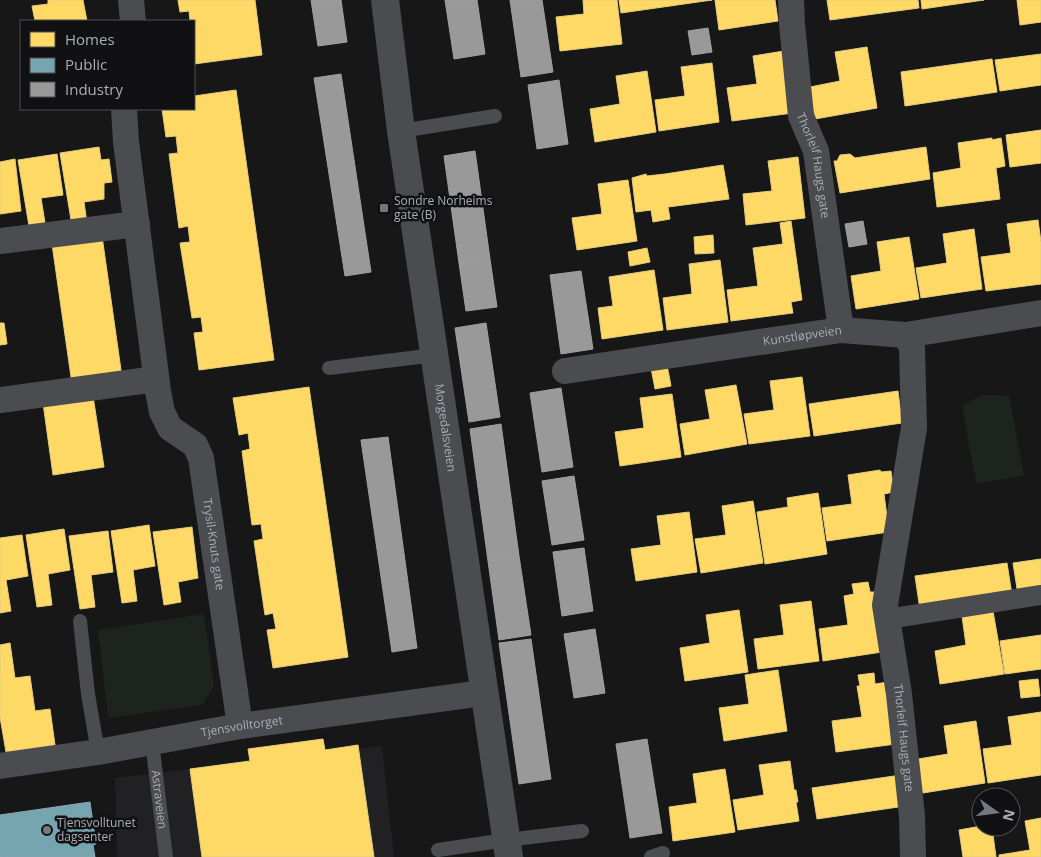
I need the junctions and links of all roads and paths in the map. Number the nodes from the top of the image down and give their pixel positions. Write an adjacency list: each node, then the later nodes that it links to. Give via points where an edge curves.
1 (131, 0): 4 (street)
2 (385, 0): 7 (street, Morgedalsveien)
3 (791, 0): 11 (street, Thorleif Haugs gate, via 801,116 816,150)
4 (133, 20)
5 (124, 110): 8 (street, Trysil-Knuts gate)
6 (495, 116): 7 (lane)
7 (401, 132): 13 (street, Morgedalsveien)
8 (137, 224): 9 (street); 16 (street, Trysil-Knuts gate)
9 (0, 241)
10 (1041, 313): 12 (street, Kunstløpveien)
11 (841, 330): 12 (street, Kunstløpveien); 15 (street, Kunstløpveien)
12 (906, 335): 19 (street, Thorleif Haugs gate, via 912,348 914,428 885,605)
13 (434, 355): 14 (lane); 21 (street, Morgedalsveien)
14 (329, 368)
15 (565, 371)
16 (156, 379): 17 (street); 22 (street, Trysil-Knuts gate, via 162,412 170,428 195,445 201,458)
17 (0, 400)
18 (1041, 595): 19 (street)
19 (887, 619): 30 (street, Thorleif Haugs gate, via 899,694 912,816)
20 (80, 622): 24 (lane)
21 (483, 693): 22 (street, Tjensvolltorget); 27 (street, Morgedalsveien)
22 (240, 726): 23 (street, Tjensvolltorget)
23 (152, 742): 24 (street, Tjensvolltorget); 29 (lane, Astraveien)
24 (98, 752): 25 (street, Tjensvolltorget)
25 (0, 766)
26 (582, 831): 27 (lane)
27 (507, 848): 28 (lane)
28 (438, 850)
29 (166, 857)
30 (913, 857)

